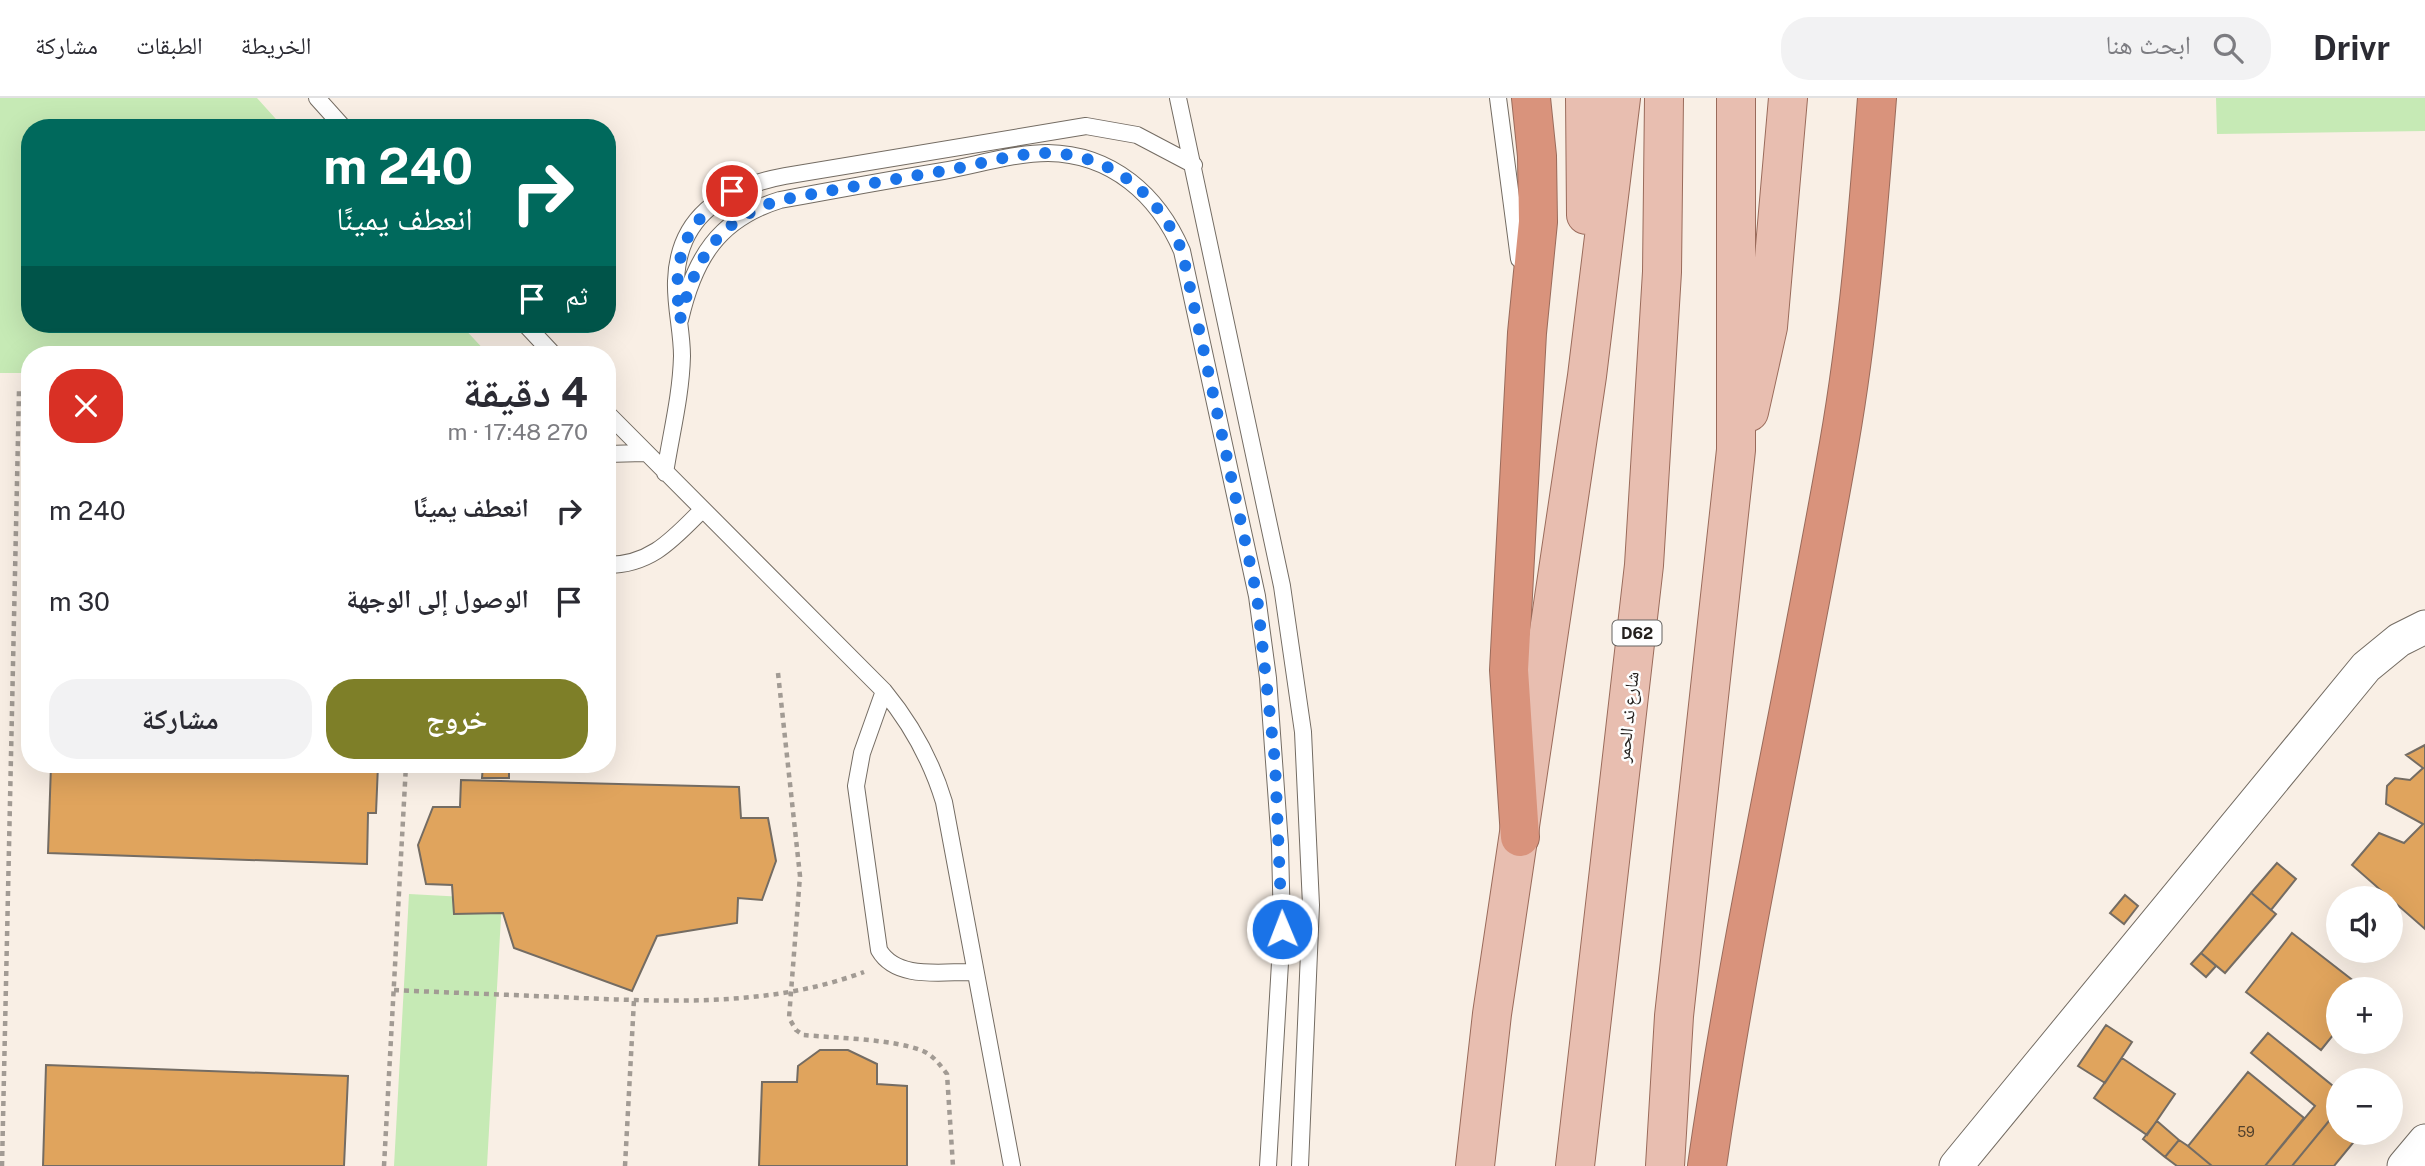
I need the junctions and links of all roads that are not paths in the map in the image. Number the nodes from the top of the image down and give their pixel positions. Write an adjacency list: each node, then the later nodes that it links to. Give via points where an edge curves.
1 (317, 98): 11 (lane)
2 (1178, 98): 12 (lane)
3 (1498, 98): 15 (lane)
4 (1531, 98): 15 (highway, via 1538,222)
5 (1586, 98): 17 (main road)
6 (1621, 98): 17 (main road)
7 (1664, 98): 34 (main road, شارع ند الحمر / D62, via 1662,272 1644,565)
8 (1736, 98): 19 (main road)
9 (1788, 98): 19 (main road, via 1763,359)
10 (1877, 98): 36 (highway, via 1840,441 1722,1061)
11 (336, 119)
12 (1194, 164): 13 (lane, via 1137,135 1086,127 749,184 702,214 683,247 676,283); 32 (lane, via 1282,586 1303,732 1311,905)
13 (680, 320): 22 (lane, via 679,400); 31 (lane, via 689,286 722,232 739,217 780,200 1048,153 1114,170 1163,213 1182,251 1257,596 1275,762 1282,929)
14 (533, 333): 16 (lane)
15 (1527, 333): 27 (highway, via 1509,670)
16 (546, 346)
17 (1587, 376): 27 (main road)
18 (616, 423): 20 (lane)
19 (1735, 450): 35 (main road, via 1674,1016)
20 (644, 453): 21 (lane); 22 (lane)
21 (616, 454)
22 (665, 473): 23 (lane)
23 (702, 510): 24 (lane, via 660,552); 26 (lane)
24 (616, 564)
25 (2425, 627): 37 (street, via 2399,640 2365,667)
26 (884, 691): 28 (lane, via 905,716 935,773); 28 (lane, via 862,753 856,786 879,950 888,963 902,970)
27 (1520, 836): 33 (main road, via 1492,1014)
28 (975, 972): 30 (lane)
29 (2425, 1142): 38 (street)
30 (1012, 1166)
31 (1268, 1166)
32 (1300, 1166)
33 (1475, 1166)
34 (1575, 1166)
35 (1665, 1166)
36 (1707, 1166)
37 (1956, 1166)
38 (2404, 1166)

